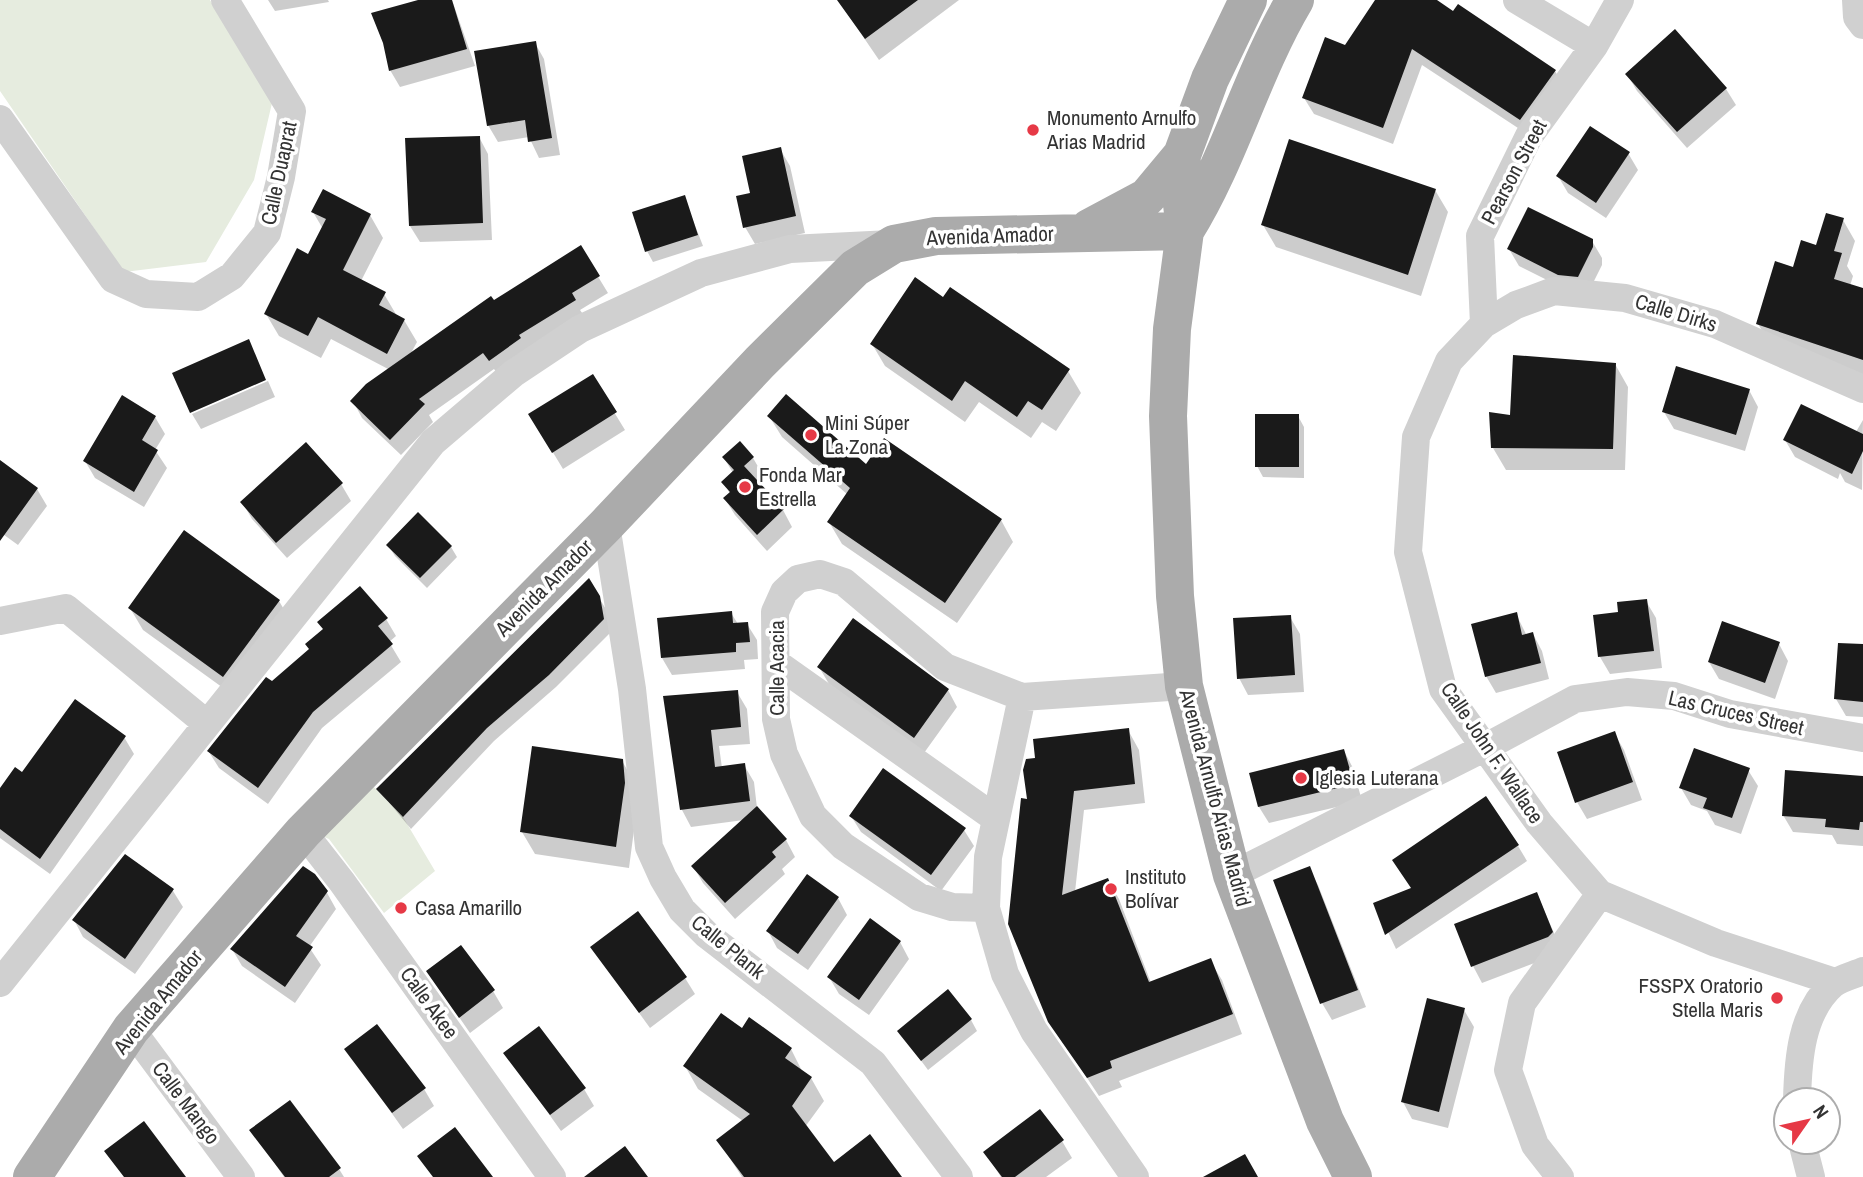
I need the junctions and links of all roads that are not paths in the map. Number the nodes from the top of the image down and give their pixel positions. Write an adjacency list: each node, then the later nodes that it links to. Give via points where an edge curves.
1 (225, 0): 9 (street, Calle Duaprat, via 292,111 267,233 232,276 198,297 146,294 113,279)
2 (1248, 0): 10 (main road, Avenida Arnulfo Arias Madrid, via 1210,79)
3 (1295, 0): 11 (main road, Avenida Arnulfo Arias Madrid, via 1248,96 1207,197)
4 (1517, 0): 8 (street)
5 (1620, 0): 8 (street, Pearson Street)
6 (1856, 0): 7 (street, via 1857,17)
7 (1863, 25)
8 (1594, 46): 14 (street, Pearson Street, via 1529,136 1480,236)
9 (0, 119)
10 (1182, 155): 11 (main road, Avenida Arnulfo Arias Madrid); 12 (main road, via 1140,202)
11 (1185, 232): 12 (main road, Avenida Amador); 19 (main road, Avenida Arnulfo Arias Madrid, via 1172,329 1168,416 1170,539)
12 (1077, 233): 13 (main road, Avenida Amador, via 936,236)
13 (894, 244): 16 (main road, Avenida Amador, via 841,281); 21 (street, via 790,249 701,273 580,330 514,373 433,442)
14 (1484, 324): 15 (street, Calle Dirks, via 1516,305 1554,291 1625,298 1715,324); 23 (street, Calle John F. Wallace, via 1449,361 1416,437 1408,552 1443,690)
15 (1863, 390)
16 (606, 525): 25 (main road, Avenida Amador); 38 (street, Calle Plank, via 632,689 649,847 663,878 682,909 708,935 873,1063)
17 (0, 621): 21 (street, via 66,608)
18 (776, 663): 20 (street, Calle Acacia, via 775,612 784,592 799,579 820,574 844,582 945,667); 24 (street); 28 (street, Calle Acacia, via 779,738 813,816 826,833 919,897 952,907)
19 (1184, 686): 20 (street); 26 (main road, Avenida Arnulfo Arias Madrid)
20 (1022, 697): 24 (street)
21 (206, 723): 31 (street)
22 (1863, 738): 23 (street, Las Cruces Street, via 1730,714 1674,696 1626,692 1575,699)
23 (1484, 748): 26 (street, Las Cruces Street); 27 (street, Calle John F. Wallace, via 1539,823)
24 (995, 818): 28 (street)
25 (303, 832): 32 (main road, Avenida Amador); 37 (street, Calle Akee)
26 (1232, 874): 40 (main road, Avenida Arnulfo Arias Madrid, via 1325,1121)
27 (1600, 894): 30 (street, Calle John F. Wallace, via 1716,943); 41 (street, via 1522,1003 1508,1070 1535,1145)
28 (986, 908): 39 (street, via 1005,974 1034,1031)
29 (1863, 971): 30 (street)
30 (1835, 982): 33 (street, via 1814,1006 1798,1056)
31 (0, 983)
32 (131, 1029): 35 (main road, Avenida Amador); 36 (street, Calle Mango)
33 (1797, 1086)
34 (1806, 1156): 42 (street)
35 (32, 1177)
36 (241, 1177)
37 (552, 1177)
38 (959, 1177)
39 (1135, 1177)
40 (1353, 1177)
41 (1560, 1177)
42 (1811, 1177)

